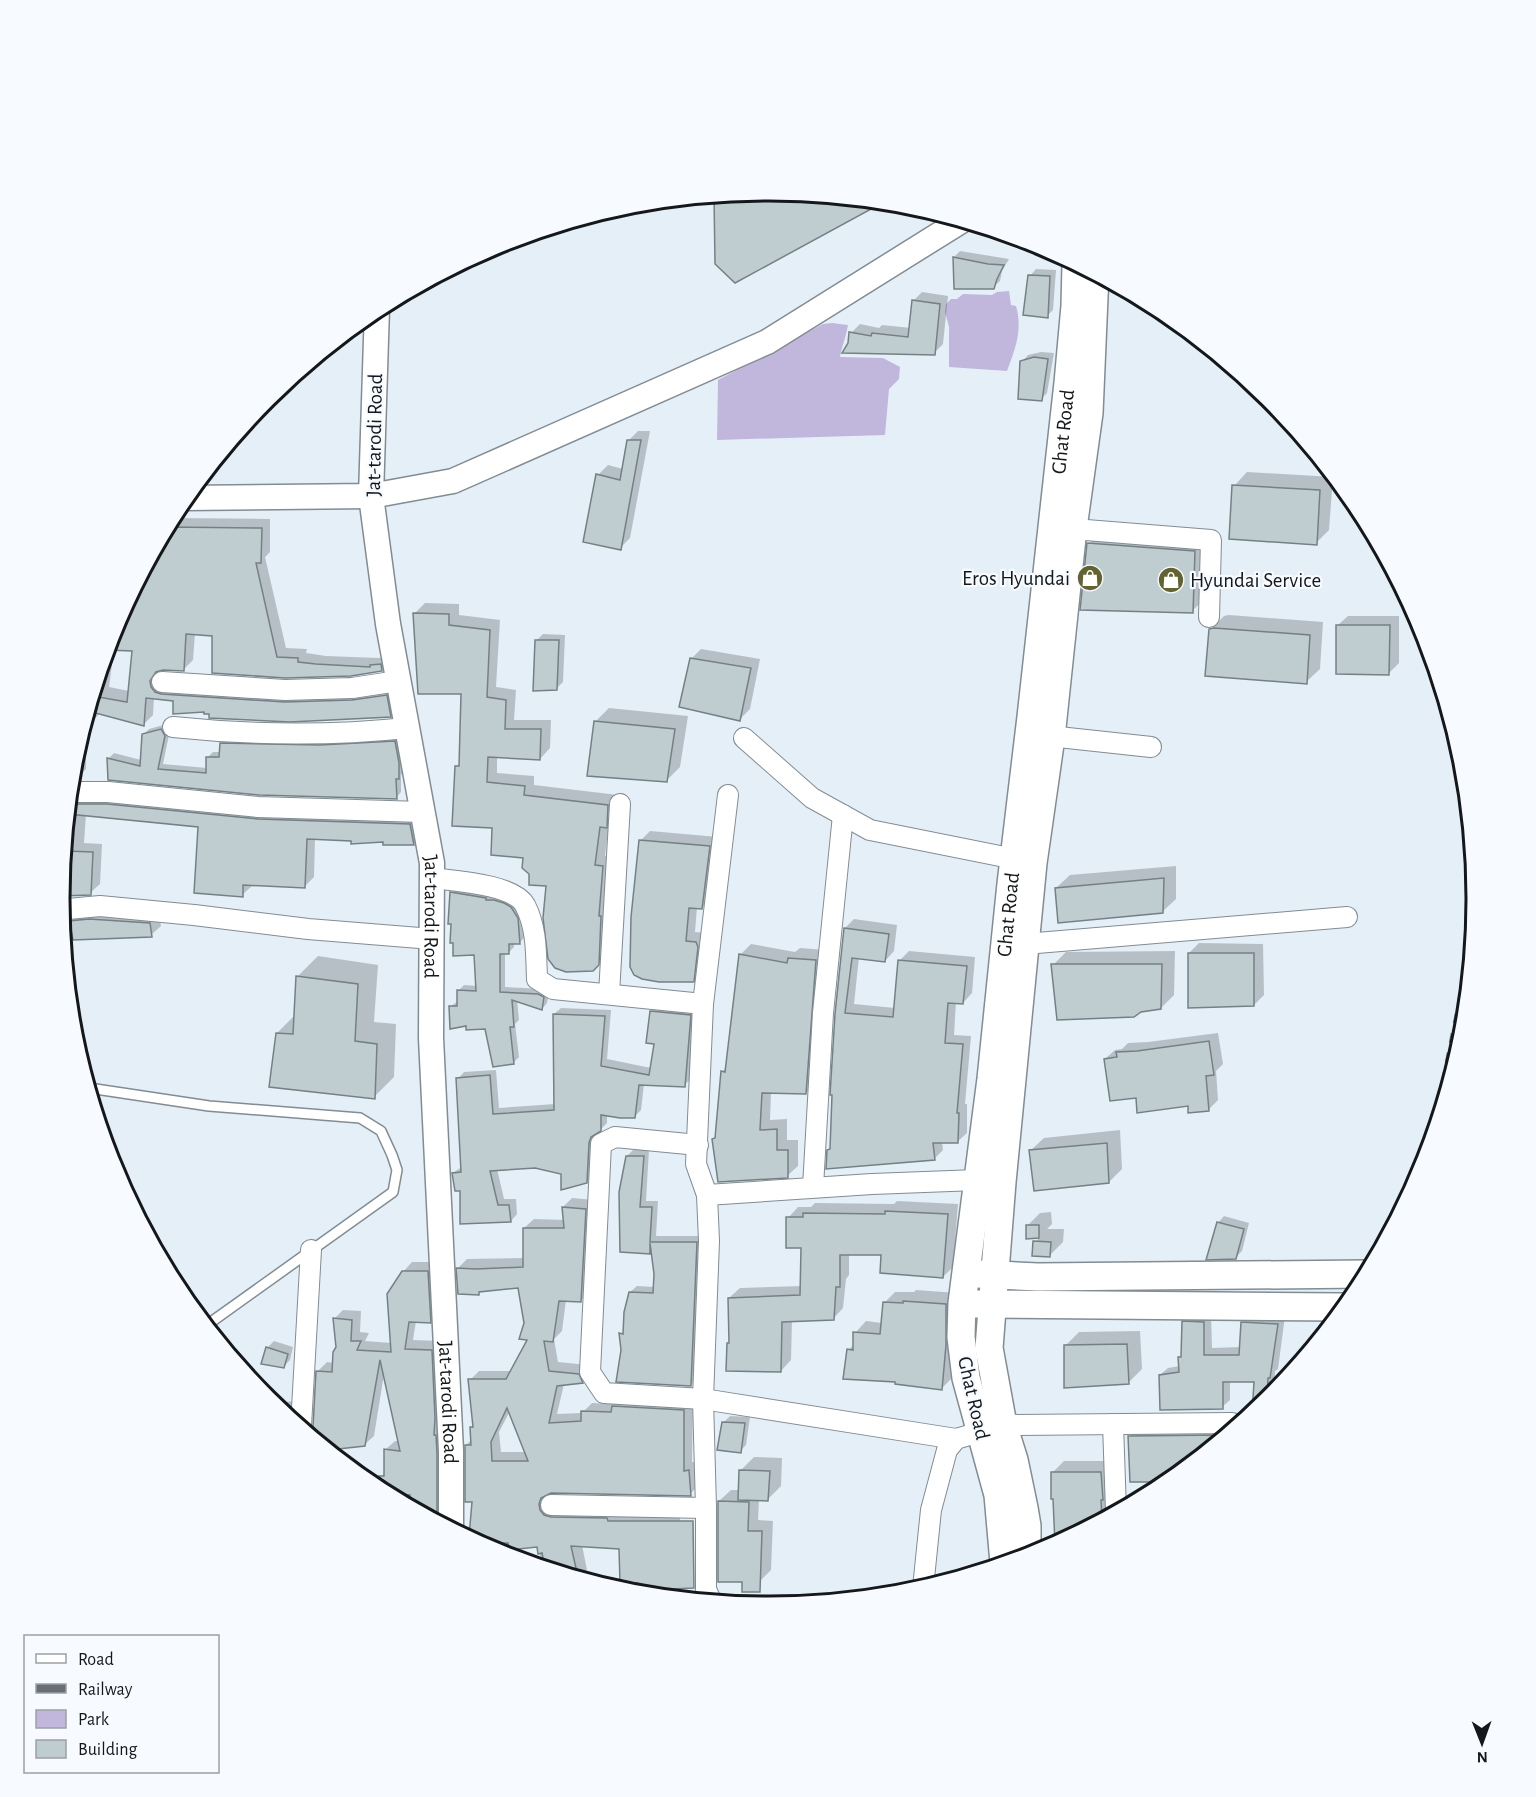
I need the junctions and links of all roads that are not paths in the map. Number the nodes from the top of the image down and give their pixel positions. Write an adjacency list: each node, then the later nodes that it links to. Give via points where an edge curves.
1 (953, 226): 5 (street, via 767,342 453,481)
2 (1076, 273): 7 (main road, Ghat Road)
3 (1095, 283): 7 (main road, Ghat Road, via 1089,413)
4 (377, 321): 5 (street, Jat-tarodi Road)
5 (371, 496): 6 (street); 10 (street, Jat-tarodi Road)
6 (198, 498)
7 (1062, 528): 8 (street, via 1211,540); 13 (main road, Ghat Road)
8 (1209, 617)
9 (162, 681): 10 (street, via 285,690 352,688)
10 (398, 681): 12 (street, Jat-tarodi Road)
11 (173, 727): 12 (street, via 264,732)
12 (407, 728): 19 (street, Jat-tarodi Road)
13 (1040, 735): 15 (street); 21 (main road, Ghat Road)
14 (744, 738): 20 (street, via 813,798)
15 (1151, 747)
16 (79, 792): 19 (street, via 258,807)
17 (728, 795): 28 (street)
18 (620, 804): 27 (street)
19 (422, 812): 22 (street, Jat-tarodi Road)
20 (843, 815): 21 (street, via 870,830); 32 (street, via 823,1013)
21 (1024, 860): 26 (main road, Ghat Road); 31 (main road, Ghat Road)
22 (432, 878): 25 (street, Jat-tarodi Road); 27 (street, via 499,887 524,903 535,935 537,979 553,989)
23 (70, 909): 25 (street, via 100,906)
24 (1347, 917): 26 (street)
25 (432, 939): 54 (street, Jat-tarodi Road, via 431,1038)
26 (1025, 944): 34 (main road, Ghat Road)
27 (609, 994): 28 (street)
28 (703, 1004): 30 (street)
29 (97, 1089): 35 (lane, via 209,1106 360,1118 381,1131 397,1170 393,1192)
30 (698, 1145): 33 (street, via 696,1164); 46 (street, via 615,1137 601,1144 590,1372 604,1393)
31 (977, 1180): 32 (street); 36 (main road, Ghat Road)
32 (813, 1187): 33 (street)
33 (707, 1195): 46 (street)
34 (998, 1245): 38 (main road, Ghat Road); 39 (main road)
35 (311, 1250): 44 (lane); 47 (street)
36 (967, 1272): 38 (main road); 40 (main road, Ghat Road)
37 (1355, 1274): 39 (main road)
38 (995, 1276): 39 (main road); 41 (main road, Ghat Road)
39 (1038, 1277)
40 (962, 1303): 41 (main road); 50 (main road, Ghat Road, via 966,1378)
41 (993, 1305): 42 (main road); 45 (main road, Ghat Road)
42 (1027, 1305): 43 (main road); 45 (main road)
43 (1333, 1307)
44 (213, 1321)
45 (989, 1348): 50 (main road, Ghat Road)
46 (703, 1399): 50 (street); 53 (street)
47 (302, 1417)
48 (1113, 1424): 49 (street); 50 (street); 51 (street)
49 (1226, 1425)
50 (980, 1432): 55 (main road, Ghat Road, via 1014,1460); 56 (main road, Ghat Road, via 998,1495); 57 (street, via 947,1450 930,1509)
51 (1116, 1504)
52 (551, 1505): 53 (street)
53 (706, 1508): 58 (street)
54 (451, 1519)
55 (1027, 1546)
56 (1003, 1555)
57 (924, 1578)
58 (708, 1593)

